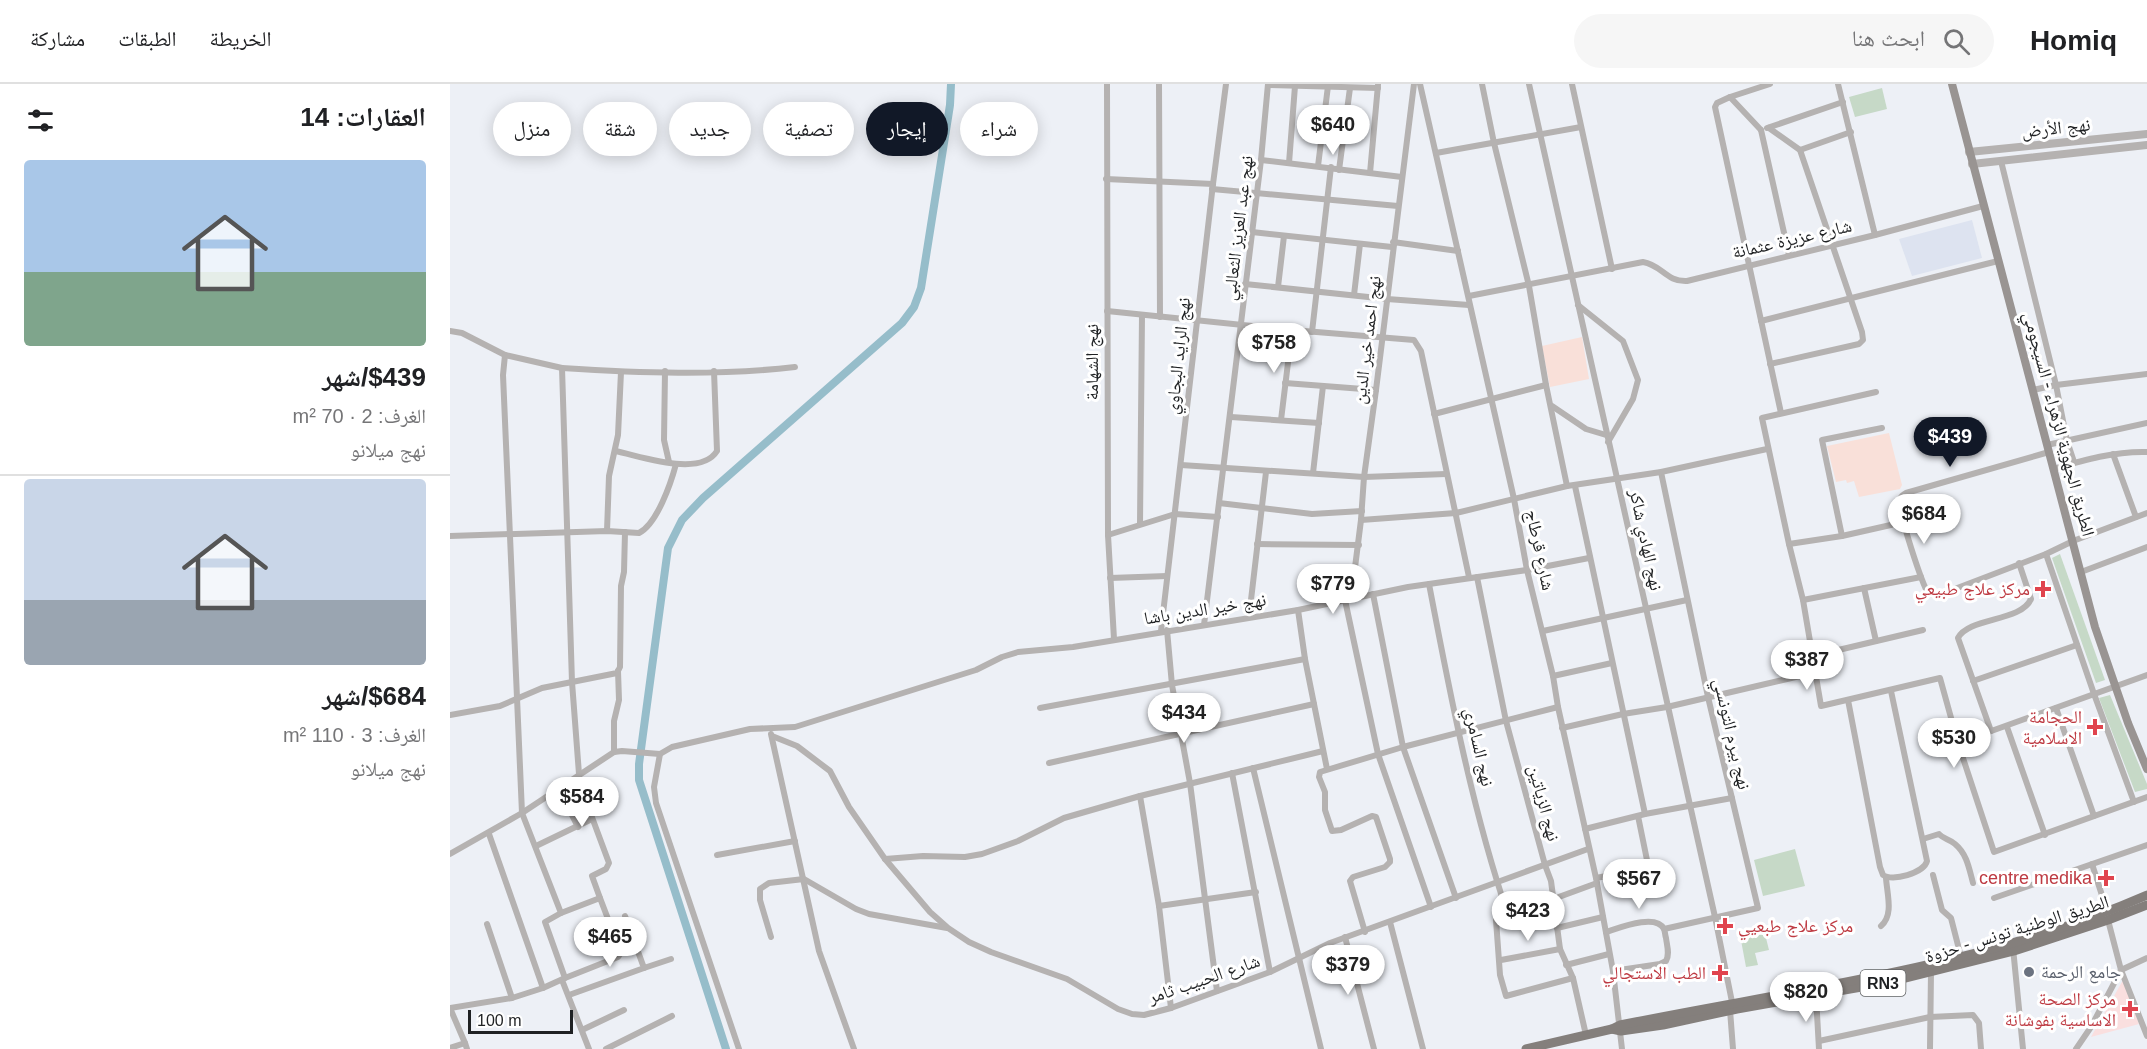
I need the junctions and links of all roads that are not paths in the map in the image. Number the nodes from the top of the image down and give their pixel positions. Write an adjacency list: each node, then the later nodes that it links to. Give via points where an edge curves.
1 (1107, 84): 39 (street, نهج الشهامة)
2 (1159, 84): 40 (street)
3 (1226, 84): 41 (street, نهج الرايد البجاوي)
4 (1268, 84): 13 (street); 30 (street, نهج عبد العزيز الثعالبي)
5 (1414, 84): 38 (street, نهج احمد خير الدين)
6 (1420, 84): 29 (street, شارع قرطاج)
7 (1482, 84): 25 (street)
8 (1529, 84): 24 (street, نهج الهادي شاكر)
9 (1572, 84): 19 (street)
10 (1770, 84): 17 (street)
11 (1838, 84): 18 (street)
12 (1952, 84): 28 (main road, الطريق الجهوية الزهراء - السيجومي)
13 (1295, 86): 14 (street); 32 (street)
14 (1328, 86): 16 (street); 34 (street)
15 (1378, 86): 16 (street); 37 (street)
16 (1350, 88): 36 (street)
17 (1730, 97): 21 (street); 56 (street, via 1715,107)
18 (1843, 102): 20 (street); 22 (street)
19 (1581, 127): 24 (street); 57 (street)
20 (1769, 128): 21 (street); 27 (street)
21 (1761, 130): 54 (street)
22 (1851, 132): 27 (street); 47 (street)
23 (2147, 134): 28 (street, نهج الأرض)
24 (1540, 136): 25 (street); 58 (street, نهج الهادي شاكر)
25 (1494, 143): 29 (street); 60 (street)
26 (2147, 145): 31 (street, نهج الأرض)
27 (1800, 150): 52 (street)
28 (1969, 152): 33 (main road, الطريق الجهوية الزهراء - السيجومي)
29 (1436, 153): 53 (street, شارع قرطاج)
30 (1261, 160): 32 (street); 42 (street, نهج عبد العزيز الثعالبي)
31 (2001, 161): 33 (street, نهج الأرض); 89 (street)
32 (1288, 163): 34 (street)
33 (1972, 164): 45 (main road, الطريق الجهوية الزهراء - السيجومي)
34 (1318, 166): 35 (street)
35 (1331, 167): 36 (street); 43 (street)
36 (1339, 170): 37 (street)
37 (1370, 173): 38 (street)
38 (1402, 177): 44 (street, نهج احمد خير الدين)
39 (1106, 179): 40 (street); 69 (street, نهج الشهامة)
40 (1160, 182): 41 (street); 71 (street)
41 (1212, 186): 42 (street); 72 (street, نهج الرايد البجاوي)
42 (1256, 194): 43 (street); 46 (street, نهج عبد العزيز الثعالبي)
43 (1328, 199): 44 (street); 49 (street)
44 (1398, 206): 51 (street, نهج احمد خير الدين)
45 (1983, 206): 47 (street, شارع عزيزة عثمانة); 55 (main road, الطريق الجهوية الزهراء - السيجومي)
46 (1252, 232): 48 (street); 59 (street, نهج عبد العزيز الثعالبي)
47 (1875, 235): 52 (street, شارع عزيزة عثمانة)
48 (1284, 236): 49 (street); 61 (street)
49 (1322, 240): 50 (street); 62 (street)
50 (1360, 244): 51 (street); 63 (street)
51 (1393, 245): 53 (street); 66 (street, نهج احمد خير الدين)
52 (1833, 245): 54 (street, شارع عزيزة عثمانة); 65 (street)
53 (1458, 251): 64 (street, شارع قرطاج)
54 (1788, 255): 56 (street, شارع عزيزة عثمانة)
55 (1998, 261): 65 (street); 92 (main road, الطريق الجهوية الزهراء - السيجومي)
56 (1749, 264): 57 (street, شارع عزيزة عثمانة, via 1679,281 1647,262); 73 (street)
57 (1612, 269): 58 (street, شارع عزيزة عثمانة)
58 (1571, 276): 60 (street, شارع عزيزة عثمانة); 68 (street, نهج الهادي شاكر)
59 (1245, 284): 61 (street); 74 (street, نهج عبد العزيز الثعالبي)
60 (1529, 286): 64 (street, شارع عزيزة عثمانة); 88 (street)
61 (1278, 287): 62 (street)
62 (1316, 292): 63 (street); 77 (street)
63 (1354, 295): 66 (street)
64 (1468, 296): 67 (street, شارع قرطاج)
65 (1849, 298): 73 (street); 80 (street, via 1862,332 1859,344)
66 (1387, 299): 67 (street); 78 (street, نهج احمد خير الدين)
67 (1469, 305): 94 (street, شارع قرطاج)
68 (1577, 305): 103 (street, نهج الهادي شاكر); 103 (street, via 1623,341 1638,380 1633,399)
69 (1107, 311): 70 (street); 139 (street, نهج الشهامة)
70 (1142, 315): 71 (street); 134 (street)
71 (1160, 317): 72 (street)
72 (1197, 320): 74 (street); 113 (street, نهج الرايد البجاوي)
73 (1761, 321): 80 (street)
74 (1242, 325): 75 (street); 98 (street, نهج عبد العزيز الثعالبي)
75 (1292, 330): 77 (street); 87 (street)
76 (450, 331): 79 (street, via 469,335)
77 (1312, 332): 78 (street)
78 (1382, 338): 91 (street, نهج احمد خير الدين); 96 (street, via 1414,340 1421,351)
79 (505, 355): 82 (street); 138 (street)
80 (1770, 364): 97 (street)
81 (795, 367): 84 (street)
82 (562, 368): 85 (street); 136 (street)
83 (665, 371): 84 (street); 85 (street); 112 (street, via 664,440)
84 (714, 371): 112 (street, via 717,451 712,458 695,464)
85 (621, 372): 107 (street)
86 (2147, 374): 89 (street)
87 (1285, 383): 90 (street); 99 (street)
88 (1546, 385): 94 (street); 95 (street)
89 (2056, 385): 92 (street); 104 (street)
90 (1323, 386): 91 (street); 100 (street)
91 (1376, 390): 120 (street, نهج احمد خير الدين)
92 (2033, 390): 106 (main road, الطريق الجهوية الزهراء - السيجومي)
93 (1876, 392): 97 (street)
94 (1491, 399): 96 (street); 123 (street, شارع قرطاج)
95 (1551, 406): 103 (street); 122 (street)
96 (1434, 414): 119 (street)
97 (1781, 414): 105 (street, via 1762,418)
98 (1231, 417): 99 (street); 114 (street, نهج عبد العزيز الثعالبي)
99 (1281, 420): 100 (street)
100 (1319, 423): 118 (street)
101 (2147, 423): 104 (street)
102 (1882, 428): 141 (street, via 1822,440)
103 (1607, 438): 121 (street, نهج الهادي شاكر)
104 (2067, 441): 106 (street); 111 (street)
105 (1767, 449): 117 (street); 144 (street)
106 (2048, 449): 115 (main road, الطريق الجهوية الزهراء - السيجومي); 133 (street, via 1906,493 1900,501)
107 (615, 451): 112 (street); 135 (street, via 609,476)
108 (2145, 452): 109 (street); 110 (street)
109 (2113, 454): 111 (street); 131 (street)
110 (2147, 460)
111 (2074, 462): 115 (street)
112 (672, 463): 137 (street, via 670,488 648,526 639,533)
113 (1181, 465): 114 (street); 129 (street, نهج الرايد البجاوي)
114 (1224, 468): 116 (street); 124 (street, نهج عبد العزيز الثعالبي)
115 (2053, 469): 142 (main road, الطريق الجهوية الزهراء - السيجومي)
116 (1266, 472): 118 (street); 125 (street)
117 (1660, 472): 121 (street); 162 (street, نهج بيرم التونسي)
118 (1313, 473): 120 (street)
119 (1446, 474): 120 (street); 127 (street)
120 (1364, 477): 126 (street, نهج احمد خير الدين)
121 (1617, 479): 122 (street); 165 (street, نهج الهادي شاكر)
122 (1571, 486): 123 (street); 149 (street)
123 (1514, 499): 127 (street); 151 (street, شارع قرطاج)
124 (1219, 503): 125 (street); 130 (street, نهج عبد العزيز الثعالبي)
125 (1261, 509): 126 (street, via 1312,514); 143 (street)
126 (1362, 511): 132 (street, نهج احمد خير الدين)
127 (1456, 513): 132 (street); 154 (street)
128 (2147, 513): 131 (street)
129 (1175, 514): 130 (street); 134 (street); 153 (street, نهج الرايد البجاوي)
130 (1218, 517): 168 (street, نهج عبد العزيز الثعالبي)
131 (2136, 517): 142 (street)
132 (1361, 520): 145 (street, نهج احمد خير الدين)
133 (1904, 522): 141 (street); 156 (street)
134 (1140, 524): 139 (street)
135 (607, 531): 136 (street); 137 (street)
136 (567, 532): 138 (street); 183 (street)
137 (625, 532): 178 (street)
138 (510, 534): 140 (street); 189 (street)
139 (1108, 535): 157 (street, نهج الشهامة)
140 (450, 536)
141 (1842, 536): 144 (street)
142 (2073, 541): 147 (street); 152 (main road, الطريق الجهوية الزهراء - السيجومي)
143 (1257, 544): 145 (street); 166 (street)
144 (1789, 544): 163 (street)
145 (1359, 545): 161 (street, نهج احمد خير الدين)
146 (2145, 547): 148 (street); 152 (street)
147 (2046, 554): 150 (street); 174 (street)
148 (2147, 556)
149 (1589, 558): 151 (street, نهج خير الدين باشا); 167 (street)
150 (2019, 563): 156 (street, via 1933,596 1927,593); 182 (street, via 2030,603 1964,631 1958,638)
151 (1527, 570): 155 (street, نهج خير الدين باشا); 171 (street, شارع قرطاج)
152 (2081, 572): 185 (main road, الطريق الجهوية الزهراء - السيجومي)
153 (1167, 576): 157 (street); 169 (street, نهج الرايد البجاوي)
154 (1469, 577): 155 (street, نهج خير الدين باشا); 158 (street, نهج خير الدين باشا)
155 (1477, 577): 198 (street, نهج الزياتين)
156 (1921, 577): 159 (street)
157 (1110, 578): 172 (street, نهج الشهامة)
158 (1429, 584): 160 (street, نهج خير الدين باشا); 204 (street, نهج السامري)
159 (1864, 588): 163 (street); 173 (street)
160 (1373, 594): 161 (street, نهج خير الدين باشا); 207 (street)
161 (1348, 599): 164 (street, نهج خير الدين باشا); 210 (street)
162 (1687, 600): 165 (street); 188 (street, نهج بيرم التونسي)
163 (1803, 600): 175 (street)
164 (1298, 610): 166 (street, نهج خير الدين باشا); 176 (street)
165 (1646, 610): 167 (street); 193 (street, نهج الهادي شاكر)
166 (1249, 617): 168 (street, نهج خير الدين باشا)
167 (1604, 618): 171 (street); 177 (street)
168 (1204, 625): 169 (street, نهج خير الدين باشا)
169 (1164, 630): 172 (street, نهج خير الدين باشا); 184 (street, نهج الرايد البجاوي)
170 (1923, 630): 173 (street)
171 (1543, 631): 181 (street, شارع قرطاج)
172 (1113, 639): 199 (street, نهج خير الدين باشا, via 1010,654 976,670 795,727)
173 (1876, 641): 175 (street)
174 (2077, 645): 182 (street); 187 (street)
175 (1813, 656): 179 (street)
176 (1305, 659): 184 (street); 191 (street)
177 (1612, 663): 181 (street); 196 (street)
178 (618, 671): 183 (street); 209 (street)
179 (1816, 672): 188 (street); 190 (street, via 1821,706)
180 (2147, 675): 185 (street)
181 (1553, 676): 192 (street, شارع قرطاج)
182 (1973, 681): 202 (street)
183 (572, 682): 189 (street, via 530,692); 217 (street)
184 (1172, 685): 194 (street); 203 (street, نهج الرايد البجاوي)
185 (2115, 687): 187 (street); 214 (main road, الطريق الجهوية الزهراء - السيجومي)
186 (1891, 691): 190 (street); 206 (street, via 1940,678); 233 (street)
187 (2094, 694): 195 (street); 223 (street)
188 (1708, 697): 193 (street); 222 (street, نهج بيرم التونسي)
189 (518, 699): 197 (street); 225 (street)
190 (1848, 700): 244 (street, via 1880,867)
191 (1314, 704): 203 (street); 208 (street)
192 (1558, 707): 198 (street); 201 (street, شارع قرطاج)
193 (1667, 707): 196 (street); 224 (street, نهج الهادي شاكر)
194 (1040, 708)
195 (2056, 708): 200 (street); 227 (street)
196 (1623, 714): 201 (street); 226 (street)
197 (450, 715)
198 (1506, 721): 204 (street); 242 (street, نهج الزياتين)
199 (770, 727): 205 (street); 211 (street, نهج خير الدين باشا, via 672,747)
200 (2007, 727): 202 (street); 232 (street)
201 (1562, 728): 230 (street, شارع قرطاج)
202 (1991, 731): 206 (street)
203 (1180, 733): 212 (street); 218 (street, نهج الرايد البجاوي)
204 (1460, 733): 207 (street); 248 (street, نهج السامري)
205 (772, 736): 234 (street); 240 (street, شارع الحبيب ثامر, via 797,746 830,771)
206 (1958, 743): 232 (street, via 1994,852)
207 (1403, 747): 210 (street); 252 (street)
208 (1323, 751): 213 (street); 215 (street)
209 (614, 752): 211 (street); 217 (street)
210 (1378, 754): 215 (street); 258 (street)
211 (658, 755): 311 (street, via 656,803)
212 (1049, 763)
213 (1253, 768): 216 (street); 279 (street)
214 (2147, 769)
215 (1325, 770): 271 (street, via 1319,777 1332,831 1376,817 1390,859 1385,867 1350,881)
216 (1232, 773): 218 (street); 249 (street)
217 (578, 775): 219 (street); 228 (street)
218 (1190, 783): 220 (street); 254 (street, نهج الرايد البجاوي)
219 (558, 788): 225 (street); 229 (street)
220 (1140, 796): 240 (street, via 1064,818 982,854); 257 (street)
221 (2147, 797): 223 (street)
222 (1732, 798): 224 (street); 264 (street, نهج بيرم التونسي, via 1758,908)
223 (2134, 802): 227 (street)
224 (1690, 807): 226 (street); 264 (street, نهج الهادي شاكر)
225 (522, 813): 231 (street); 236 (street)
226 (1641, 815): 230 (street); 246 (street, via 1648,865)
227 (2094, 816): 232 (street)
228 (592, 819): 229 (street); 251 (street, via 609,863 592,876)
229 (578, 826): 236 (street)
230 (1585, 829): 237 (street, شارع قرطاج)
231 (489, 834): 238 (street); 291 (street)
232 (2045, 835)
233 (1923, 839): 244 (street, via 1926,866); 247 (street, via 1939,834 1954,843 1967,858)
234 (795, 841): 239 (street); 245 (street)
235 (2147, 845): 241 (street)
236 (536, 846): 259 (street)
237 (1588, 849): 242 (street, شارع الحبيب ثامر); 246 (street, شارع قرطاج)
238 (450, 854)
239 (717, 855)
240 (885, 859): 268 (street, شارع الحبيب ثامر)
241 (2092, 864): 253 (street); 263 (street)
242 (1545, 865): 248 (street, شارع الحبيب ثامر); 255 (street, نهج الزياتين)
243 (1933, 874): 278 (street)
244 (1886, 878): 267 (street, via 1889,912)
245 (804, 879): 268 (street, via 869,914); 273 (street, via 769,883 760,889); 312 (street, via 819,951)
246 (1596, 881): 255 (street); 262 (street, شارع قرطاج)
247 (1973, 883)
248 (1497, 884): 252 (street, شارع الحبيب ثامر); 260 (street, نهج السامري)
249 (1256, 892): 254 (street); 287 (street)
250 (2147, 895): 263 (main road, الطريق الوطنية تونس - حزوة / RN3)
251 (600, 898): 259 (street); 290 (street, via 621,955)
252 (1456, 898): 258 (street, شارع الحبيب ثامر)
253 (1994, 898)
254 (1204, 900): 257 (street); 292 (street, نهج الرايد البجاوي)
255 (1554, 900): 260 (street); 269 (street, نهج الزياتين)
256 (2147, 904): 263 (main road, الطريق الوطنية تونس - حزوة / RN3)
257 (1159, 906): 298 (street)
258 (1431, 907): 265 (street, شارع الحبيب ثامر)
259 (561, 913): 290 (street, via 545,922)
260 (1508, 915): 282 (street, via 1496,920)
261 (625, 916): 284 (street)
262 (1603, 916): 269 (street); 272 (street, شارع قرطاج)
263 (2108, 916): 275 (main road, الطريق الوطنية تونس - حزوة / RN3); 285 (street)
264 (1715, 917): 270 (street, نهج بيرم التونسي); 296 (street, نهج الهادي شاكر)
265 (1390, 922): 271 (street, شارع الحبيب ثامر); 315 (street)
266 (487, 924): 295 (street)
267 (1881, 926)
268 (948, 928): 298 (street, شارع الحبيب ثامر, via 991,952 1067,979 1118,1009 1144,1015)
269 (1557, 928): 276 (street, نهج الزياتين)
270 (1664, 928): 272 (street, نهج بيرم التونسي, via 1652,921); 286 (street, via 1666,961)
271 (1365, 932): 274 (street, شارع الحبيب ثامر)
272 (1605, 932): 277 (street, شارع قرطاج)
273 (771, 937)
274 (1345, 937): 279 (street, شارع الحبيب ثامر); 314 (street)
275 (2013, 947): 278 (main road, الطريق الوطنية تونس - حزوة / RN3); 288 (main road, الطريق الوطنية تونس - حزوة / RN3); 322 (street)
276 (1560, 949): 282 (street); 283 (street, نهج الزياتين)
277 (1609, 954): 283 (street); 286 (street, شارع قرطاج)
278 (1961, 957): 296 (main road, الطريق الوطنية تونس - حزوة / RN3)
279 (1299, 958): 287 (street, شارع الحبيب ثامر); 313 (street)
280 (2147, 958): 285 (street)
281 (671, 959): 284 (street)
282 (1501, 960): 289 (street, via 1500,975 1506,996)
283 (1566, 965): 289 (street, نهج الزياتين)
284 (645, 968): 293 (street)
285 (2121, 970): 305 (street); 323 (street)
286 (1613, 971): 302 (street, شارع قرطاج)
287 (1270, 972): 292 (street, شارع الحبيب ثامر)
288 (1931, 972): 294 (main road, الطريق الوطنية تونس - حزوة / RN3); 301 (street)
289 (1573, 978): 304 (street, نهج الزياتين)
290 (564, 979): 291 (street); 293 (street)
291 (543, 988): 295 (street)
292 (1216, 991): 298 (street, شارع الحبيب ثامر)
293 (569, 995): 303 (street)
294 (1816, 996): 296 (main road, الطريق الوطنية تونس - حزوة / RN3); 306 (street)
295 (512, 998): 297 (street)
296 (1731, 1006): 302 (main road, الطريق الوطنية تونس - حزوة / RN3, via 1664,1025); 318 (street, نهج الهادي شاكر)
297 (450, 1008): 307 (street)
298 (1171, 1008)
299 (624, 1010): 303 (street)
300 (672, 1016): 310 (street)
301 (1930, 1017): 306 (street); 320 (street); 321 (street, via 1976,1016)
302 (1618, 1028): 304 (main road, الطريق الوطنية تونس - حزوة / RN3); 317 (street, شارع قرطاج)
303 (582, 1030): 309 (street)
304 (1586, 1035): 316 (main road, الطريق الوطنية تونس - حزوة / RN3)
305 (2147, 1036)
306 (1819, 1041): 319 (street)
307 (466, 1046): 308 (street)
308 (450, 1048)
309 (589, 1049)
310 (606, 1049)
311 (739, 1049)
312 (854, 1049)
313 (1321, 1049)
314 (1374, 1049)
315 (1423, 1049)
316 (1526, 1049)
317 (1622, 1049)
318 (1733, 1049)
319 (1819, 1049)
320 (1930, 1049)
321 (1981, 1049)
322 (2023, 1049)
323 (2076, 1049)

